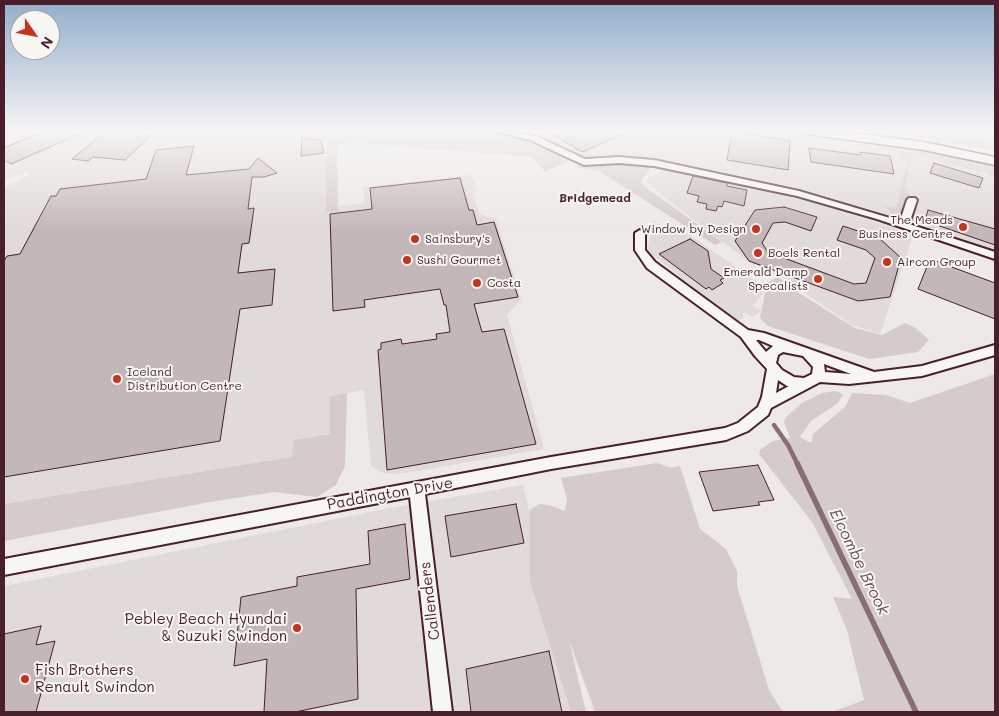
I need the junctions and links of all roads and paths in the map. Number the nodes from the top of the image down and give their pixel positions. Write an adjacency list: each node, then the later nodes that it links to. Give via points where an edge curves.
1 (655, 163): 3 (street, via 799,194)
2 (912, 200): 3 (street)
3 (904, 225): 5 (street)
4 (640, 233): 6 (street, via 640,250 651,265)
5 (995, 256)
6 (745, 334): 7 (street, Paddington Drive); 10 (street, Paddington Drive)
7 (788, 347): 9 (street, Paddington Drive); 10 (street, via 776,350 770,358)
8 (995, 350): 11 (street, Paddington Drive, via 922,371)
9 (810, 355): 11 (street, Paddington Drive); 12 (street, via 819,366)
10 (772, 366): 12 (street, Paddington Drive, via 784,379 792,382); 13 (street)
11 (874, 376): 12 (street, Paddington Drive)
12 (813, 381): 13 (street, Paddington Drive)
13 (767, 404): 14 (street, Paddington Drive, via 744,427 726,434 551,463)
14 (417, 490): 15 (street, Paddington Drive); 16 (street, Callenders)
15 (4, 567)
16 (443, 712)

